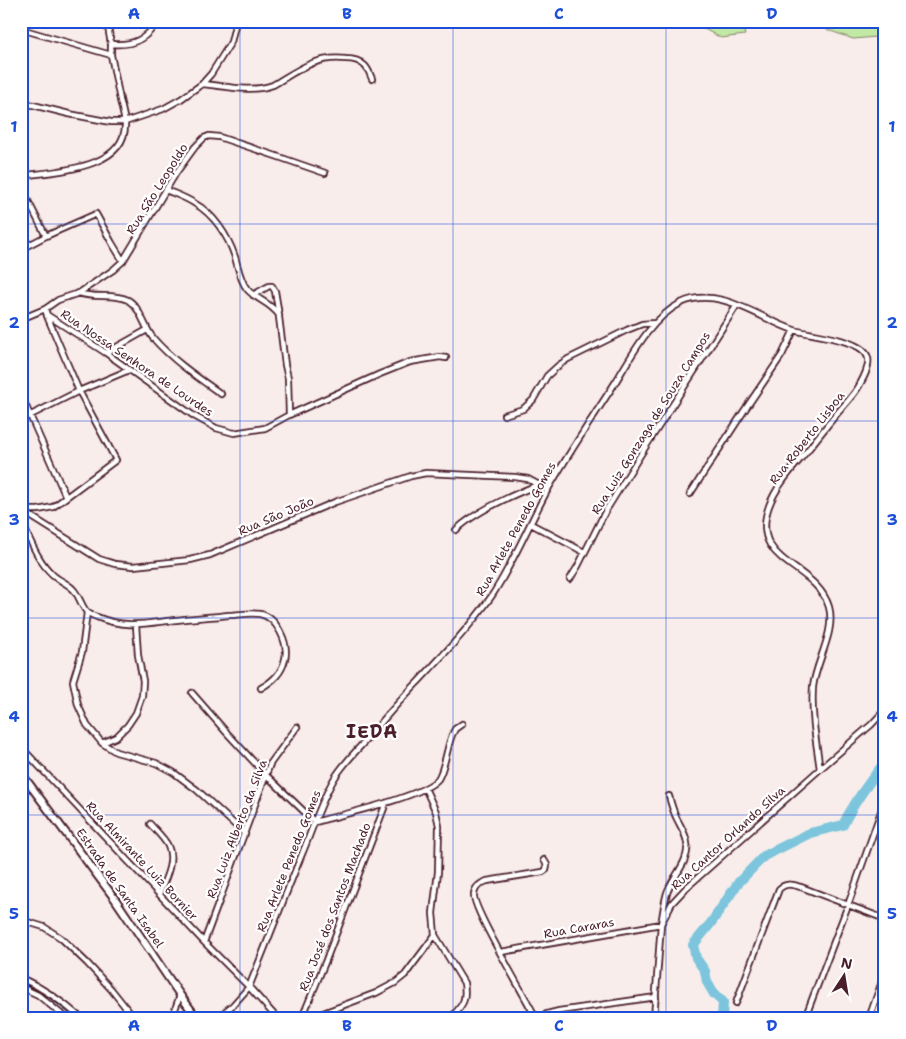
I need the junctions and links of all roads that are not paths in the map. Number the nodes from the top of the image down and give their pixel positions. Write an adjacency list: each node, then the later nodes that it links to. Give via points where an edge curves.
1 (107, 21): 5 (street)
2 (157, 21): 5 (street, via 153,29 138,41 123,46)
3 (236, 21): 8 (street, via 228,47)
4 (21, 29): 6 (street)
5 (111, 44): 6 (street)
6 (110, 55): 10 (street)
7 (372, 78): 8 (street, via 365,65 339,58 316,61 268,87 244,89)
8 (202, 84): 10 (street, via 163,109)
9 (22, 104): 10 (street)
10 (125, 122): 12 (street, via 120,143 99,161)
11 (325, 173): 13 (street, Rua São Leopoldo, via 209,136 195,146)
12 (21, 176)
13 (166, 190): 17 (street, Rua São Leopoldo); 19 (street, via 194,203 215,221 228,239 242,282)
14 (26, 197): 15 (street)
15 (46, 236): 16 (street); 17 (street, via 96,214)
16 (21, 249)
17 (123, 261): 18 (street, Rua São Leopoldo)
18 (79, 293): 21 (street, Rua São Leopoldo, via 58,300); 26 (street, via 126,299 132,303)
19 (253, 295): 23 (street, via 268,303); 23 (street, via 272,286)
20 (738, 305): 25 (street, Rua Arlete Penedo Gomes, via 709,297 697,298 677,305); 27 (street, Rua Arlete Penedo Gomes); 47 (street, Rua Luiz Gonzaga de Souza Campos, via 619,489)
21 (45, 309): 22 (street, Rua Nossa Senhora de Lourdes); 24 (street, Rua São Leopoldo)
22 (47, 315): 28 (street, Rua Nossa Senhora de Lourdes); 32 (street)
23 (279, 315): 35 (street, via 288,378)
24 (21, 319)
25 (655, 324): 36 (street, via 642,324 627,330 568,359 547,376 523,410); 40 (street, Rua Arlete Penedo Gomes)
26 (148, 330): 28 (street); 33 (street, via 168,353)
27 (794, 330): 30 (street, Rua Arlete Penedo Gomes, via 830,337 859,348 868,356); 41 (street, via 782,355)
28 (106, 353): 31 (street, Rua Nossa Senhora de Lourdes)
29 (446, 358): 35 (street, Rua Nossa Senhora de Lourdes, via 410,362)
30 (868, 361): 58 (street, Rua Roberto Lisboa, via 864,378 852,396 787,476 770,503 766,520 765,535 775,552 821,590 830,612 829,634 814,681 812,706)
31 (129, 370): 32 (street); 35 (street, Rua Nossa Senhora de Lourdes, via 194,416 225,431 234,433 265,428)
32 (79, 391): 37 (street); 42 (street, via 116,460)
33 (221, 394)
34 (21, 395): 37 (street)
35 (289, 415)
36 (504, 415)
37 (31, 416): 38 (street); 42 (street)
38 (21, 420)
39 (540, 484): 40 (street, Rua São João); 43 (street, Rua São João, via 515,477 418,474 335,502 210,555 133,566 99,559); 46 (street, via 472,516)
40 (548, 490): 45 (street, Rua Arlete Penedo Gomes)
41 (690, 494)
42 (66, 497): 43 (street, via 46,509)
43 (22, 510)
44 (21, 521): 49 (street, via 46,568 72,588)
45 (531, 524): 47 (street); 65 (street, Rua Arlete Penedo Gomes, via 491,597 452,646 343,767)
46 (456, 530)
47 (584, 552): 48 (street, Rua Luiz Gonzaga de Souza Campos)
48 (570, 579)
49 (87, 612): 50 (street, via 108,621); 56 (street, via 82,652 73,681 82,716)
50 (136, 625): 51 (street, via 254,613 267,616 282,634 286,656 281,670); 56 (street, via 142,696 128,725 116,737)
51 (262, 688)
52 (192, 693): 60 (street)
53 (885, 710): 58 (street, Rua Cantor Orlando Silva, via 871,726)
54 (462, 724): 61 (street, via 452,735 440,774)
55 (296, 727): 60 (street, Rua Luiz Alberto da Silva)
56 (102, 743): 67 (street, via 116,752 156,763 173,772)
57 (21, 747): 69 (street, Rua Almirante Luiz Bornier)
58 (820, 768): 73 (street, Rua Cantor Orlando Silva, via 686,888 672,903)
59 (21, 773): 81 (main road, Estrada de Santa Isabel, via 115,899)
60 (266, 775): 65 (street); 67 (street, Rua Luiz Alberto da Silva)
61 (425, 788): 64 (street); 74 (street, via 439,826 433,913)
62 (669, 796): 73 (street, via 688,846 668,892)
63 (885, 800): 70 (street)
64 (386, 802): 65 (street); 91 (street, Rua José dos Santos Machado)
65 (315, 822): 80 (street, Rua Arlete Penedo Gomes)
66 (150, 824): 69 (street, via 168,844 170,854 170,865)
67 (245, 834): 75 (street, Rua Luiz Alberto da Silva)
68 (544, 860): 76 (street, via 547,865 543,872 487,881 476,888 474,900)
69 (159, 894): 75 (street, Rua Almirante Luiz Bornier)
70 (848, 905): 71 (street); 83 (street, via 801,887 782,886); 96 (street)
71 (885, 919)
72 (21, 920): 86 (street, via 44,927 61,938 111,989)
73 (661, 924): 76 (street, Rua Cararas); 82 (street, Rua Cantor Orlando Silva)
74 (435, 935): 92 (street, via 395,983); 93 (street, via 464,984 466,996)
75 (204, 942): 80 (street, Rua Almirante Luiz Bornier)
76 (501, 952): 94 (street)
77 (885, 973): 97 (street)
78 (21, 978): 85 (street, via 46,991)
79 (21, 987): 84 (street, via 38,995)
80 (249, 987): 89 (street, Rua Arlete Penedo Gomes); 90 (street, Rua Almirante Luiz Bornier)
81 (180, 994): 87 (street); 88 (main road, Estrada de Santa Isabel)
82 (656, 997): 94 (street, via 559,1011); 95 (street, Rua Cantor Orlando Silva)
83 (736, 1003)
84 (66, 1018)
85 (81, 1018)
86 (134, 1018)
87 (172, 1018)
88 (197, 1018)
89 (218, 1018)
90 (277, 1018)
91 (302, 1018)
92 (314, 1018)
93 (451, 1018)
94 (537, 1018)
95 (654, 1018)
96 (805, 1018)
97 (869, 1018)

